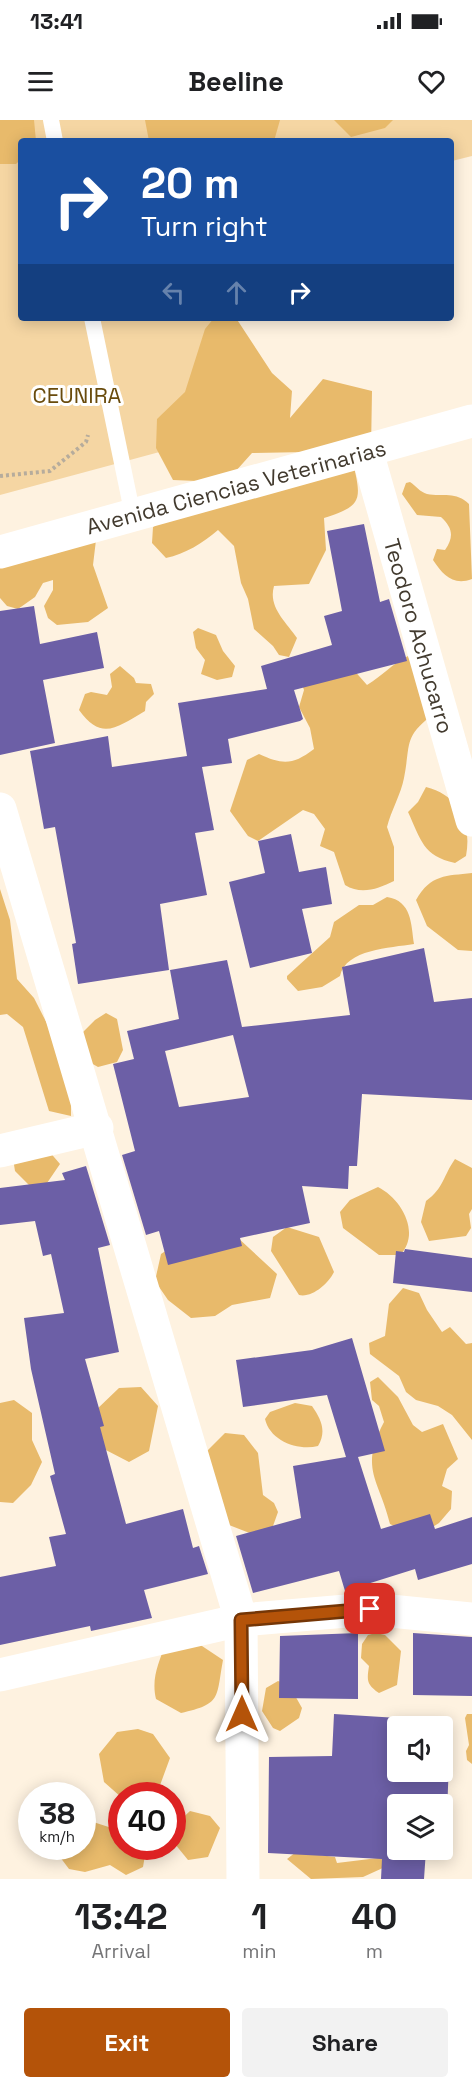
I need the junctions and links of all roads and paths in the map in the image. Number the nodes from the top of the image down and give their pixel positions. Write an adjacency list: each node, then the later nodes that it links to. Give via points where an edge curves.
1 (51, 120): 2 (lane)
2 (55, 138)
3 (93, 321): 8 (lane)
4 (472, 421): 6 (street, Avenida Ciencias Veterinarias)
5 (89, 432): 7 (path, via 86,442 50,471)
6 (367, 452): 8 (street, Avenida Ciencias Veterinarias); 11 (street, Teodoro Achucarro)
7 (0, 476)
8 (133, 516): 9 (street, Avenida Ciencias Veterinarias)
9 (0, 552)
10 (0, 809): 12 (street)
11 (472, 820)
12 (97, 1128): 13 (street); 15 (street)
13 (0, 1152)
14 (472, 1619): 15 (street, via 370,1609)
15 (241, 1620): 16 (street); 17 (street)
16 (0, 1676)
17 (243, 1879)

